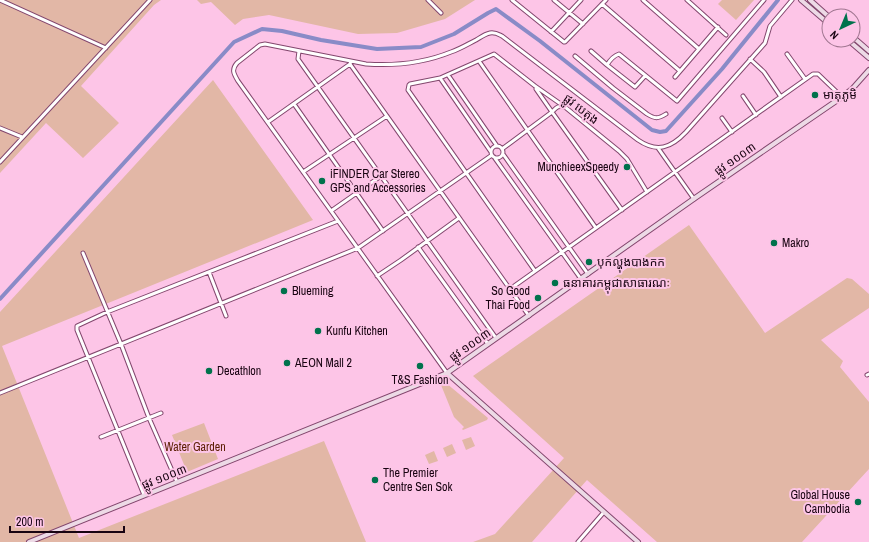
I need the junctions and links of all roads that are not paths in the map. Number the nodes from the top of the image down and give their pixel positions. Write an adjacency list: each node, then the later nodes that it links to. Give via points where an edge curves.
1 (0, 0): 24 (street)
2 (150, 0): 24 (street)
3 (428, 0): 16 (street)
4 (512, 0): 21 (street)
5 (554, 0): 17 (street)
6 (581, 0): 17 (street)
7 (606, 0): 14 (street)
8 (643, 0): 26 (street)
9 (687, 0): 20 (street)
10 (764, 0): 40 (street, via 677,101)
11 (792, 0): 33 (street, via 770,26 765,43)
12 (801, 0): 18 (main road)
13 (810, 0): 15 (main road)
14 (602, 4): 19 (street); 38 (street)
15 (821, 10)
16 (441, 12)
17 (569, 12): 19 (street); 21 (street)
18 (821, 17)
19 (583, 24): 21 (street, via 565,42)
20 (718, 28): 22 (street); 26 (street)
21 (552, 32)
22 (726, 35)
23 (861, 44): 29 (main road)
24 (106, 48): 60 (street)
25 (857, 48): 32 (main road)
26 (699, 49): 38 (street)
27 (299, 51): 35 (street); 45 (street, via 298,59); 56 (street, via 260,45 234,66 234,74)
28 (591, 51): 36 (street)
29 (869, 51)
30 (787, 54): 43 (street)
31 (575, 56): 52 (street, via 653,118)
32 (869, 58)
33 (750, 60): 47 (street, via 764,72); 63 (street, via 682,137 672,144)
34 (480, 61): 39 (street); 44 (street, ផ្លូវ បេតុង, via 494,54); 58 (street)
35 (351, 63): 45 (street); 54 (street); 63 (street, via 382,65 421,61 451,52 493,33 502,36 638,140)
36 (607, 65): 40 (street, via 635,87); 40 (street, via 619,54)
37 (869, 70): 48 (main road, ផ្លូវ ១០០៣)
38 (680, 71): 41 (street)
39 (448, 75): 42 (street); 62 (street)
40 (645, 76)
41 (674, 77)
42 (440, 78): 67 (street); 71 (street, via 412,83 408,85 408,90)
43 (805, 79): 47 (street); 48 (street, via 818,74)
44 (535, 86): 50 (street, ផ្លូវ បេតុង); 51 (street)
45 (318, 88): 49 (street); 61 (street)
46 (743, 96): 53 (street)
47 (781, 97): 53 (street)
48 (842, 97): 76 (main road, ផ្លូវ ១០០៣)
49 (294, 104): 56 (street); 66 (street)
50 (565, 107): 51 (street, via 558,107); 74 (street, ផ្លូវ បេតុង, via 627,159)
51 (552, 112): 58 (street); 77 (street)
52 (666, 114)
53 (756, 115): 59 (street)
54 (387, 116): 61 (street); 73 (street)
55 (722, 118): 59 (street)
56 (268, 122): 69 (street)
57 (0, 128): 60 (street)
58 (527, 130): 64 (street); 82 (street)
59 (732, 132): 70 (street)
60 (22, 137): 68 (street)
61 (354, 138): 66 (street); 72 (street)
62 (497, 146): 64 (street); 67 (street, via 492,148)
63 (658, 148): 70 (street)
64 (502, 149): 65 (street)
65 (503, 154): 67 (street, via 499,158); 86 (street)
66 (330, 155): 69 (street); 75 (street)
67 (492, 155): 71 (street); 88 (street)
68 (0, 162)
69 (304, 172): 78 (street)
70 (675, 172): 74 (street); 76 (street)
71 (467, 173): 73 (street); 92 (street)
72 (381, 176): 75 (street); 79 (street)
73 (440, 191): 79 (street); 80 (street)
74 (647, 192): 77 (street)
75 (356, 193): 78 (street); 83 (street)
76 (694, 199): 94 (main road, ផ្លូវ ១០០៣)
77 (622, 210): 82 (street)
78 (331, 211): 81 (street)
79 (408, 214): 83 (street); 84 (street)
80 (459, 218): 84 (street); 97 (street)
81 (338, 221): 87 (street); 93 (street)
82 (596, 228): 86 (street)
83 (383, 231): 87 (street)
84 (427, 241): 85 (street); 90 (street)
85 (418, 247): 91 (street); 95 (street)
86 (569, 247): 88 (street); 94 (street)
87 (358, 248): 95 (street); 98 (street)
88 (562, 252): 92 (street); 96 (street)
89 (83, 253): 99 (street)
90 (441, 261): 91 (street); 102 (street)
91 (433, 267): 104 (street)
92 (535, 271): 97 (street)
93 (209, 272): 98 (street); 99 (street)
94 (588, 274): 96 (main road, ផ្លូវ ១០០៣)
95 (377, 276): 106 (street)
96 (581, 279): 101 (main road, ផ្លូវ ១០០៣)
97 (510, 289): 101 (street)
98 (221, 303): 100 (street); 103 (street)
99 (107, 312): 103 (street); 105 (street, via 77,326)
100 (226, 316)
101 (529, 316): 102 (main road, ផ្លូវ ១០០៣)
102 (496, 338): 104 (main road, ផ្លូវ ១០០៣)
103 (120, 344): 105 (street); 109 (street)
104 (488, 344): 106 (main road, ផ្លូវ ១០០៣)
105 (89, 357): 107 (street); 110 (street)
106 (447, 373): 112 (main road, ផ្លូវ ១០០៣); 114 (main road)
107 (0, 393)
108 (161, 413): 109 (street)
109 (149, 418): 110 (street); 112 (street)
110 (118, 430): 111 (street); 113 (street)
111 (101, 437)
112 (177, 482): 113 (main road, ផ្លូវ ១០០៣)
113 (144, 495): 115 (main road, ផ្លូវ ១០០៣)
114 (604, 512): 116 (street); 117 (main road)
115 (29, 542)
116 (578, 542)
117 (638, 542)

